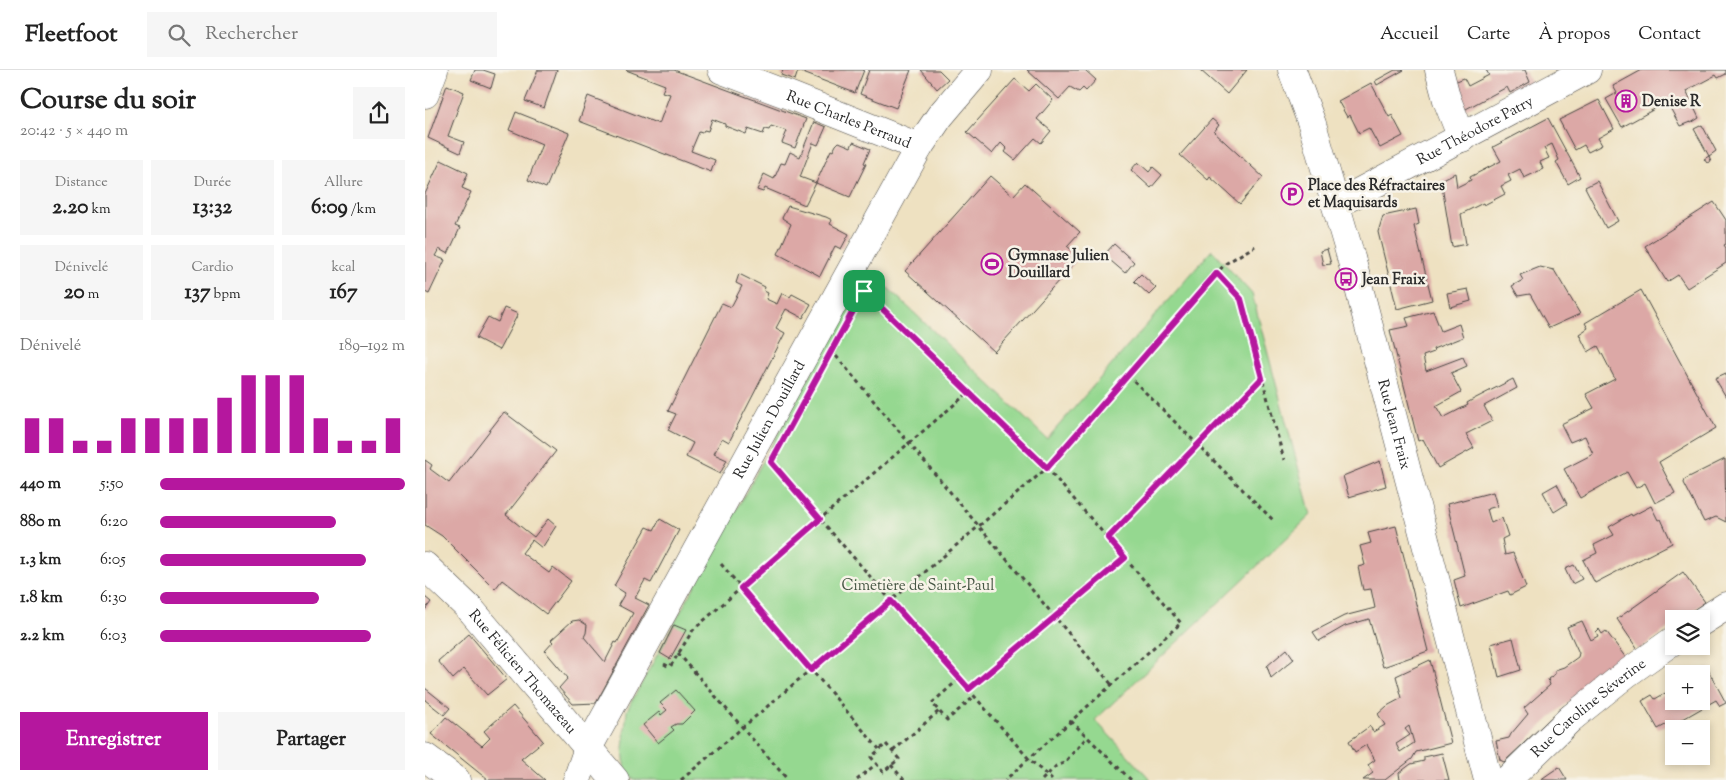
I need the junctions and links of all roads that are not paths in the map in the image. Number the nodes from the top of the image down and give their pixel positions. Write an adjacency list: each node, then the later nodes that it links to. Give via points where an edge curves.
1 (434, 70): 7 (street)
2 (722, 70): 9 (street, Rue Charles Perraud)
3 (979, 70): 9 (street, Rue Julien Douillard)
4 (1293, 70): 10 (street, Rue Jean Fraix)
5 (1439, 70): 8 (street)
6 (1587, 70): 8 (street, Rue Théodore Patry)
7 (425, 94)
8 (1462, 138): 10 (street, Rue Théodore Patry, via 1350,197)
9 (919, 147): 15 (street, Rue Julien Douillard)
10 (1334, 202): 20 (street, Rue Jean Fraix)
11 (425, 566): 15 (street, Rue Félicien Thomazeau, via 472,612)
12 (1726, 606): 13 (street)
13 (1710, 616)
14 (1665, 646): 21 (street, Rue Caroline Séverine, via 1570,719)
15 (588, 748): 18 (street, Rue Julien Douillard); 19 (street, Rue Félicien Thomazeau)
16 (425, 757): 17 (street)
17 (456, 780)
18 (577, 780)
19 (615, 780)
20 (1487, 780)
21 (1507, 780)

